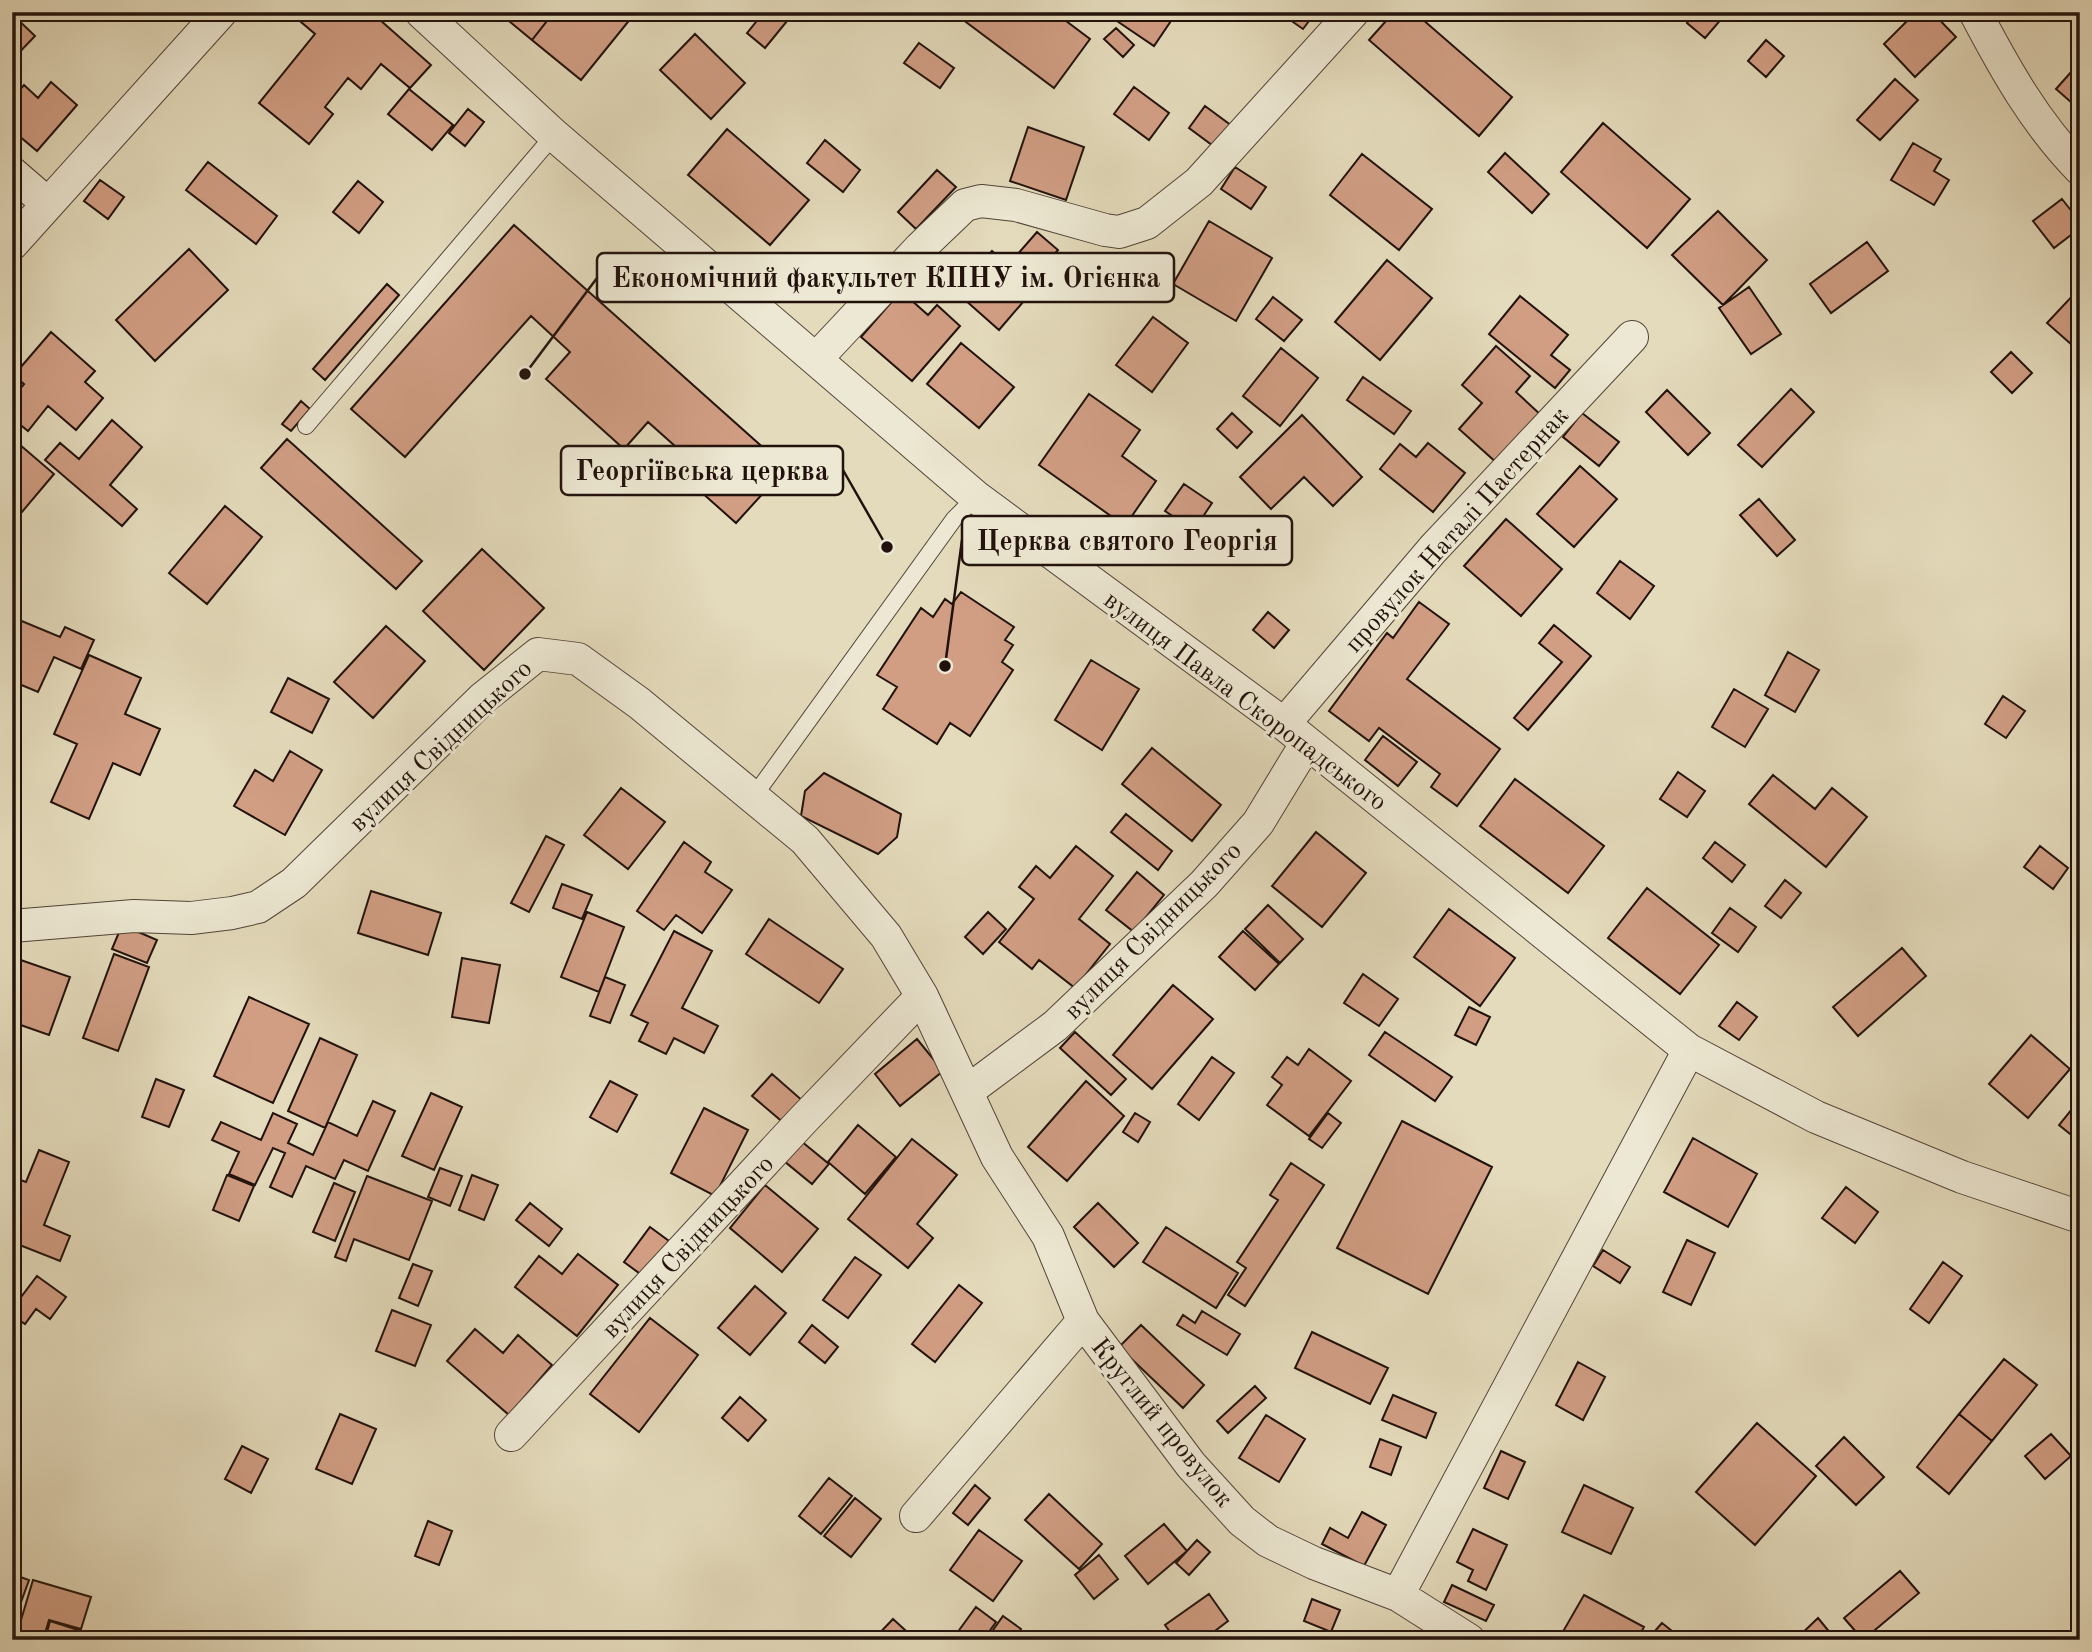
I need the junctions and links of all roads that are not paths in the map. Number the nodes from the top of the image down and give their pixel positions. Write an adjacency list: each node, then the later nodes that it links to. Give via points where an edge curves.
1 (221, 12): 8 (street)
2 (421, 12): 5 (street, вулиця Павла Скоропадського)
3 (1353, 12): 11 (street, via 1199,182 1147,223 1119,232 1016,205 981,201 965,205)
4 (1975, 12): 6 (street, via 2034,113)
5 (554, 135): 11 (street, вулиця Павла Скоропадського); 12 (lane)
6 (2080, 169)
7 (12, 173): 8 (street)
8 (48, 204): 9 (street)
9 (12, 244)
10 (1632, 337): 14 (street, провулок Наталі Пастернак, via 1433,550)
11 (816, 359): 13 (street, вулиця Павла Скоропадського)
12 (306, 426)
13 (976, 497): 14 (street, вулиця Павла Скоропадського); 15 (lane, via 954,519)
14 (1295, 734): 18 (street, вулиця Павла Скоропадського); 19 (street, вулиця Свідницького, via 1258,823 1204,884 1055,1026)
15 (754, 796): 16 (street, вулиця Свідницького, via 578,659 538,654 483,698 294,883 258,907 191,918 100,918); 17 (street, вулиця Свідницького, via 805,840 847,886 886,936)
16 (12, 926)
17 (922, 996): 19 (street, вулиця Свідницького); 22 (street, вулиця Свідницького)
18 (1689, 1051): 20 (street, вулиця Павла Скоропадського, via 1816,1117 1962,1177); 24 (street)
19 (969, 1090): 21 (street, вулиця Свідницького, via 997,1157 1048,1236)
20 (2080, 1217)
21 (1083, 1321): 23 (street, Круглий провулок); 24 (street, Круглий провулок, via 1191,1465 1242,1521 1268,1541 1314,1563)
22 (511, 1435)
23 (916, 1516)
24 (1398, 1595): 25 (street, Круглий провулок)
25 (1469, 1640)

